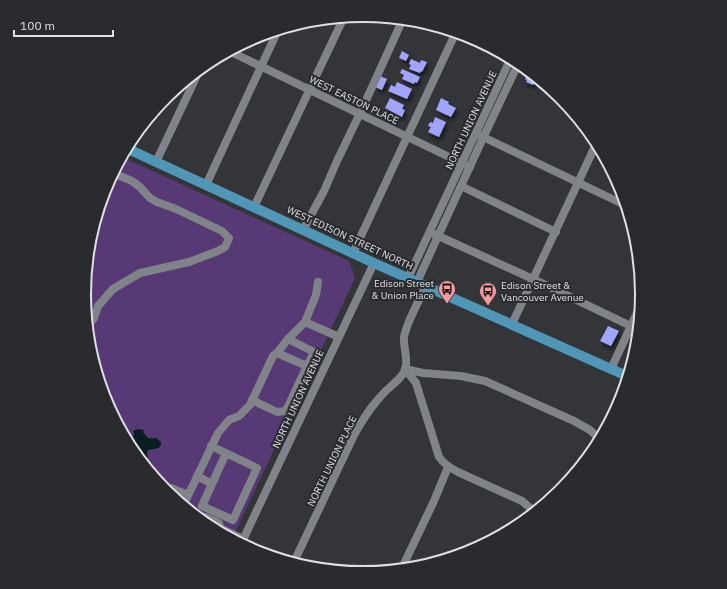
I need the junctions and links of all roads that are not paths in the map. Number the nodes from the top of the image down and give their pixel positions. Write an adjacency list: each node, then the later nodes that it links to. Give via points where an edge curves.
1 (341, 23): 10 (street)
2 (401, 24): 11 (street)
3 (275, 36): 7 (street)
4 (454, 37): 13 (street)
5 (236, 54): 7 (street, WEST EASTON PLACE)
6 (509, 64): 12 (street, NORTH UNION AVENUE)
7 (261, 66): 10 (street, WEST EASTON PLACE); 20 (street)
8 (516, 68): 12 (street, NORTH UNION AVENUE)
9 (194, 81): 16 (street)
10 (310, 90): 11 (street, WEST EASTON PLACE); 23 (street)
11 (360, 114): 13 (street, WEST EASTON PLACE); 24 (street)
12 (480, 136): 17 (street, NORTH UNION AVENUE); 19 (street)
13 (407, 137): 17 (street, WEST EASTON PLACE); 28 (street)
14 (594, 149): 19 (street)
15 (132, 151): 16 (main road, WEST EDISON STREET NORTH)
16 (156, 162): 20 (main road, WEST EDISON STREET NORTH)
17 (466, 165): 21 (street, NORTH UNION AVENUE); 25 (street, NORTH UNION AVENUE)
18 (118, 176): 34 (street, via 140,187 157,202 222,231 229,238 225,247 218,251 189,262 140,272 113,289 98,306)
19 (578, 183): 22 (street); 26 (street)
20 (206, 185): 23 (main road, WEST EDISON STREET NORTH)
21 (461, 186): 26 (street); 27 (street, NORTH UNION AVENUE)
22 (620, 203)
23 (254, 207): 24 (main road, WEST EDISON STREET NORTH)
24 (304, 230): 28 (main road, WEST EDISON STREET NORTH)
25 (430, 231): 27 (street); 32 (street, NORTH UNION AVENUE)
26 (556, 232): 30 (street)
27 (439, 236): 30 (street); 32 (street, NORTH UNION AVENUE)
28 (353, 253): 29 (main road, WEST EDISON STREET NORTH)
29 (374, 263): 32 (main road, WEST EDISON STREET NORTH); 39 (street, NORTH UNION AVENUE)
30 (533, 279): 36 (street); 37 (street)
31 (318, 282): 35 (street, via 316,295)
32 (417, 282): 36 (main road, WEST EDISON STREET NORTH); 43 (street, via 404,345)
33 (635, 318): 37 (street)
34 (92, 320)
35 (305, 322): 39 (street); 40 (street)
36 (512, 324): 44 (main road, WEST EDISON STREET NORTH)
37 (631, 326): 38 (street); 44 (street)
38 (634, 327)
39 (339, 337): 59 (street, NORTH UNION AVENUE)
40 (288, 339): 41 (street); 42 (street, via 314,352)
41 (277, 353): 42 (street); 46 (street, via 273,356)
42 (307, 366): 46 (street, via 286,411 277,412)
43 (405, 369): 47 (street, via 485,381 574,421); 50 (street, via 416,383 439,457); 60 (street, NORTH UNION PLACE, via 361,422)
44 (611, 369): 45 (main road, WEST EDISON STREET NORTH)
45 (624, 375)
46 (252, 400): 48 (street, via 239,416 223,426)
47 (596, 436)
48 (211, 446): 49 (street); 51 (street)
49 (226, 453): 52 (street); 52 (street, via 257,468 233,520 202,506)
50 (448, 467): 56 (street, via 522,500); 61 (street)
51 (197, 476): 52 (street); 54 (street)
52 (212, 484)
53 (173, 489): 54 (street)
54 (188, 495): 55 (street)
55 (186, 500)
56 (530, 510)
57 (208, 518): 58 (street)
58 (220, 526)
59 (243, 539)
60 (296, 559)
61 (404, 564)

